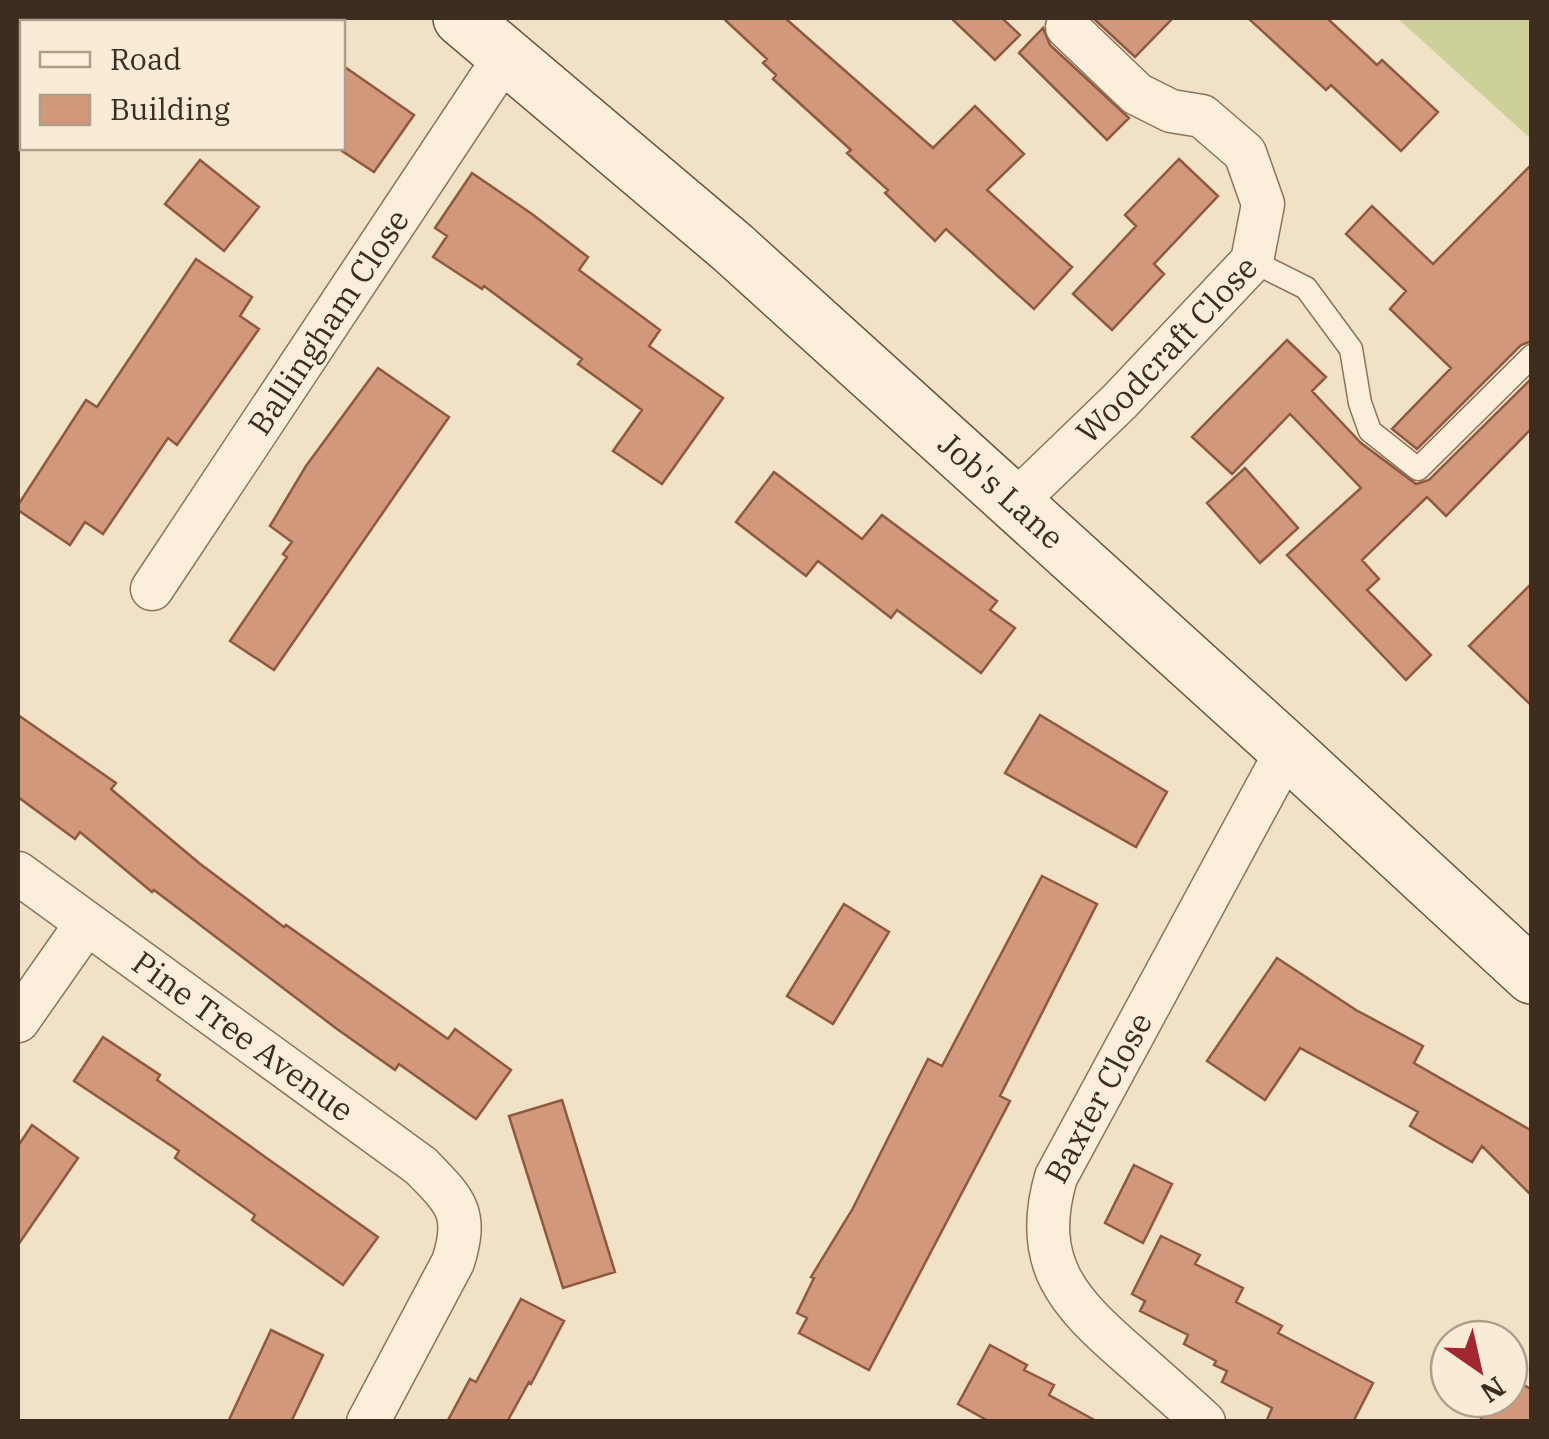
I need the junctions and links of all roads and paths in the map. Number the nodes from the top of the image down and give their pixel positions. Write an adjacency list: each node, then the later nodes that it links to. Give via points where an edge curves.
1 (461, 18): 3 (street, Job's Lane)
2 (1067, 27): 4 (street, Woodcraft Close, via 1137,94 1171,111 1202,116 1245,153 1263,204)
3 (506, 55): 6 (street, Job's Lane, via 733,248); 7 (street, Ballingham Close)
4 (1252, 261): 5 (lane, via 1306,288 1352,350 1370,432 1418,470); 6 (street, Woodcraft Close)
5 (1532, 356)
6 (1012, 504): 8 (street, Job's Lane)
7 (152, 589)
8 (1288, 750): 11 (street, Job's Lane); 14 (street, Baxter Close, via 1056,1177 1049,1203 1052,1256 1064,1289 1088,1320)
9 (18, 873): 10 (street, Pine Tree Avenue)
10 (86, 924): 12 (street); 13 (street, Pine Tree Avenue, via 421,1166 458,1206 462,1233 453,1262)
11 (1532, 976)
12 (18, 1021)
13 (368, 1422)
14 (1204, 1422)

